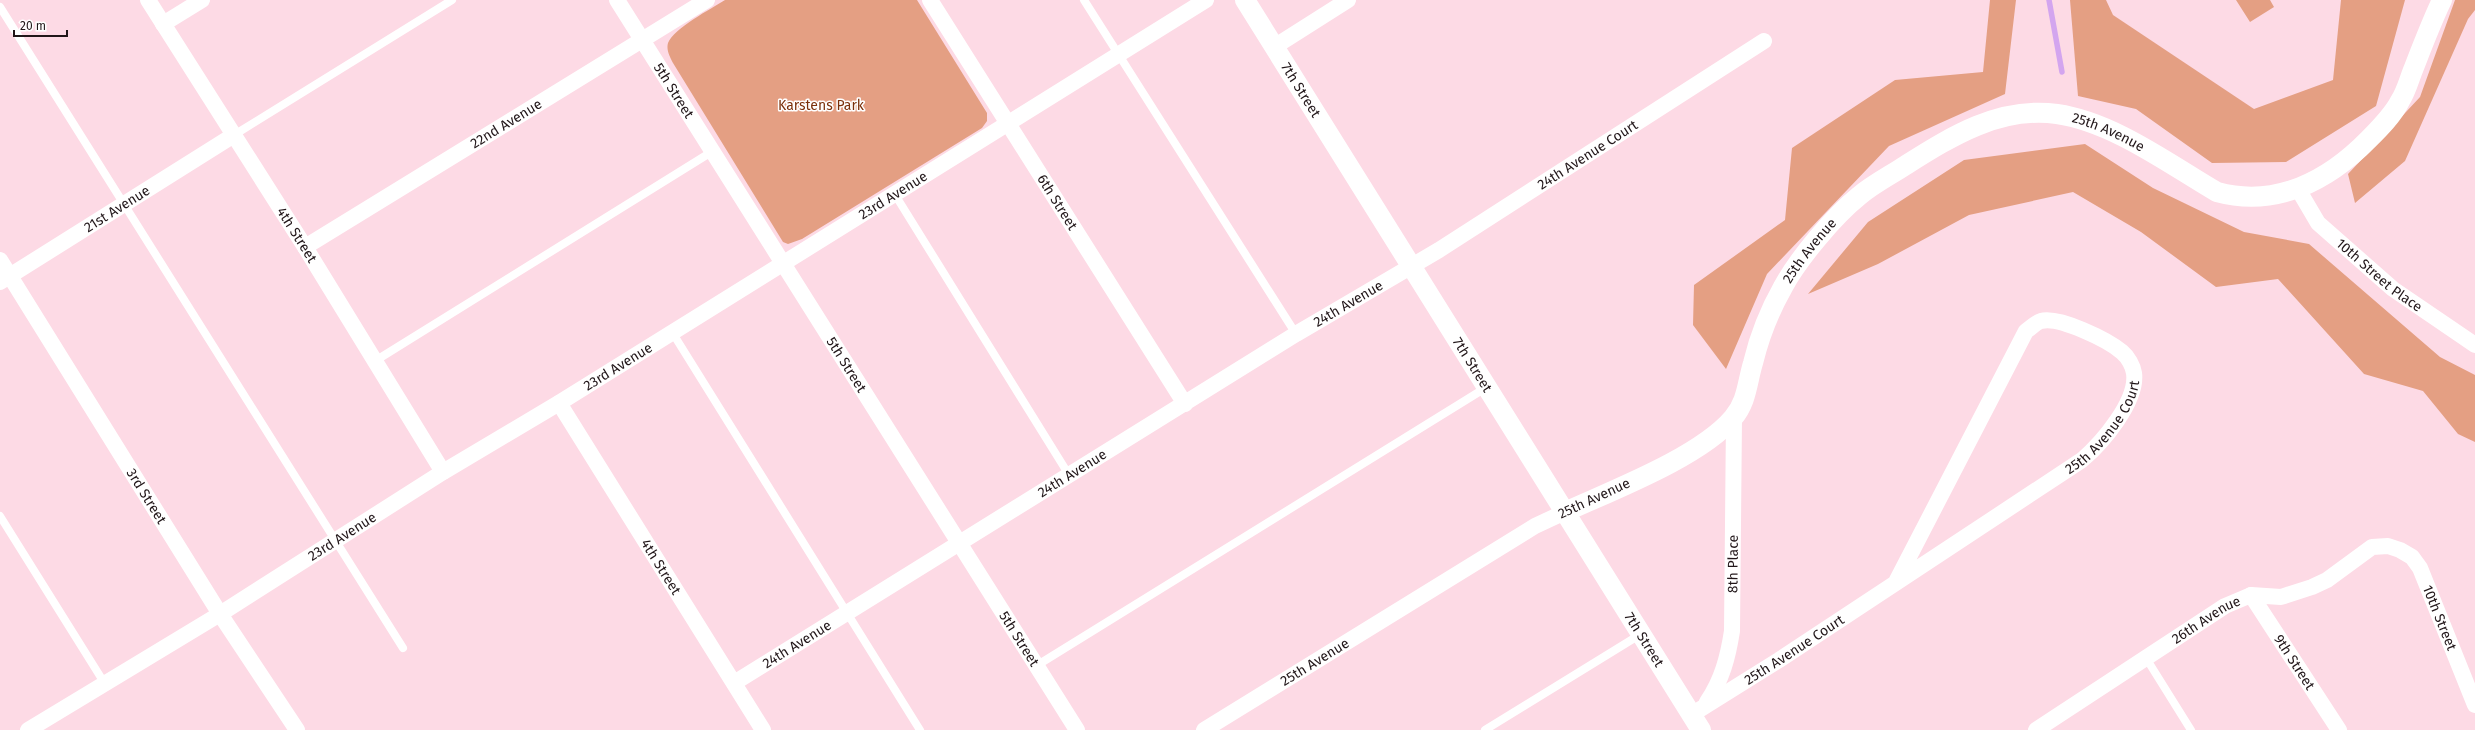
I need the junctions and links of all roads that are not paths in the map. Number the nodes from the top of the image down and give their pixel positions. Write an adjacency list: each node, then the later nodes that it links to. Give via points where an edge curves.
1 (148, 0): 13 (street, 4th Street)
2 (202, 0): 13 (street)
3 (452, 0): 19 (lane)
4 (617, 0): 14 (street, 5th Street)
5 (707, 0): 14 (street, 22nd Avenue)
6 (930, 0): 18 (street, 6th Street)
7 (1084, 0): 17 (lane)
8 (1206, 0): 17 (street, 23rd Avenue)
9 (1245, 0): 16 (street, 7th Street)
10 (1348, 0): 16 (street)
11 (2442, 0): 21 (street, 25th Avenue, via 2400,102 2354,155 2336,170)
12 (0, 6): 23 (lane)
13 (163, 24): 19 (street, 4th Street)
14 (642, 40): 20 (street, 5th Street); 24 (street, 22nd Avenue)
15 (1764, 41): 27 (street, 24th Avenue Court)
16 (1274, 47): 27 (street, 7th Street)
17 (1118, 55): 18 (street, 23rd Avenue); 30 (lane)
18 (1008, 123): 22 (street, 23rd Avenue); 35 (street, 6th Street)
19 (234, 136): 23 (street, 21st Avenue); 24 (street, 4th Street)
20 (713, 151): 26 (street, 5th Street); 32 (lane)
21 (2298, 189): 31 (street, 10th Street Place, via 2318,223 2393,290); 36 (street, 25th Avenue, via 2256,198 2235,197 2217,192 2113,130 2057,114 2012,115 1976,124 1860,195 1826,228 1783,287 1753,362 1746,396)
22 (894, 193): 26 (street, 23rd Avenue); 38 (lane)
23 (123, 204): 28 (street, 21st Avenue); 41 (lane)
24 (305, 247): 32 (street, 4th Street)
25 (0, 260): 28 (street, 3rd Street)
26 (784, 262): 29 (street, 23rd Avenue); 42 (street, 5th Street)
27 (1411, 266): 30 (street, 24th Avenue); 33 (street, 7th Street)
28 (5, 279): 47 (street, 3rd Street)
29 (672, 332): 34 (street, 23rd Avenue); 46 (lane)
30 (1296, 334): 35 (street, 24th Avenue)
31 (2475, 345)
32 (375, 361): 37 (street, 4th Street)
33 (1487, 387): 39 (street, 7th Street); 51 (lane)
34 (559, 403): 37 (street, 23rd Avenue); 52 (street, 4th Street)
35 (1185, 404): 38 (street, 24th Avenue)
36 (1734, 417): 39 (street, 25th Avenue, via 1717,435 1697,448); 55 (street, 8th Place, via 1732,631 1726,663 1716,688)
37 (443, 472): 41 (street, 23rd Avenue)
38 (1069, 475): 42 (street, 24th Avenue)
39 (1565, 512): 48 (street, 7th Street); 61 (street, 25th Avenue, via 1535,526)
40 (0, 516): 53 (lane)
41 (334, 542): 47 (street, 23rd Avenue); 49 (lane)
42 (960, 544): 46 (street, 24th Avenue); 51 (street, 5th Street)
43 (2388, 546): 45 (street, 26th Avenue, via 2372,546 2327,580 2312,586 2281,597); 54 (street, 10th Street, via 2412,557 2420,568)
44 (1896, 582): 44 (street, 25th Avenue Court, via 2082,460 2096,448 2115,424 2134,383 2134,372 2123,353 2112,345 2054,320 2041,321 2026,331); 55 (street, 25th Avenue Court)
45 (2251, 595): 50 (street, 26th Avenue, via 2225,606); 65 (street, 9th Street)
46 (847, 612): 52 (street, 24th Avenue); 59 (lane)
47 (220, 614): 53 (street, 23rd Avenue); 57 (street, 3rd Street)
48 (1642, 634): 55 (street, 7th Street); 62 (lane)
49 (403, 648)
50 (2146, 658): 63 (street, 26th Avenue); 64 (lane)
51 (1036, 666): 60 (street, 5th Street)
52 (734, 683): 58 (street, 4th Street)
53 (105, 684): 56 (street, 23rd Avenue)
54 (2475, 705)
55 (1699, 717)
56 (28, 730)
57 (296, 730)
58 (763, 730)
59 (920, 730)
60 (1077, 730)
61 (1204, 730)
62 (1485, 730)
63 (2036, 730)
64 (2191, 730)
65 (2339, 730)

